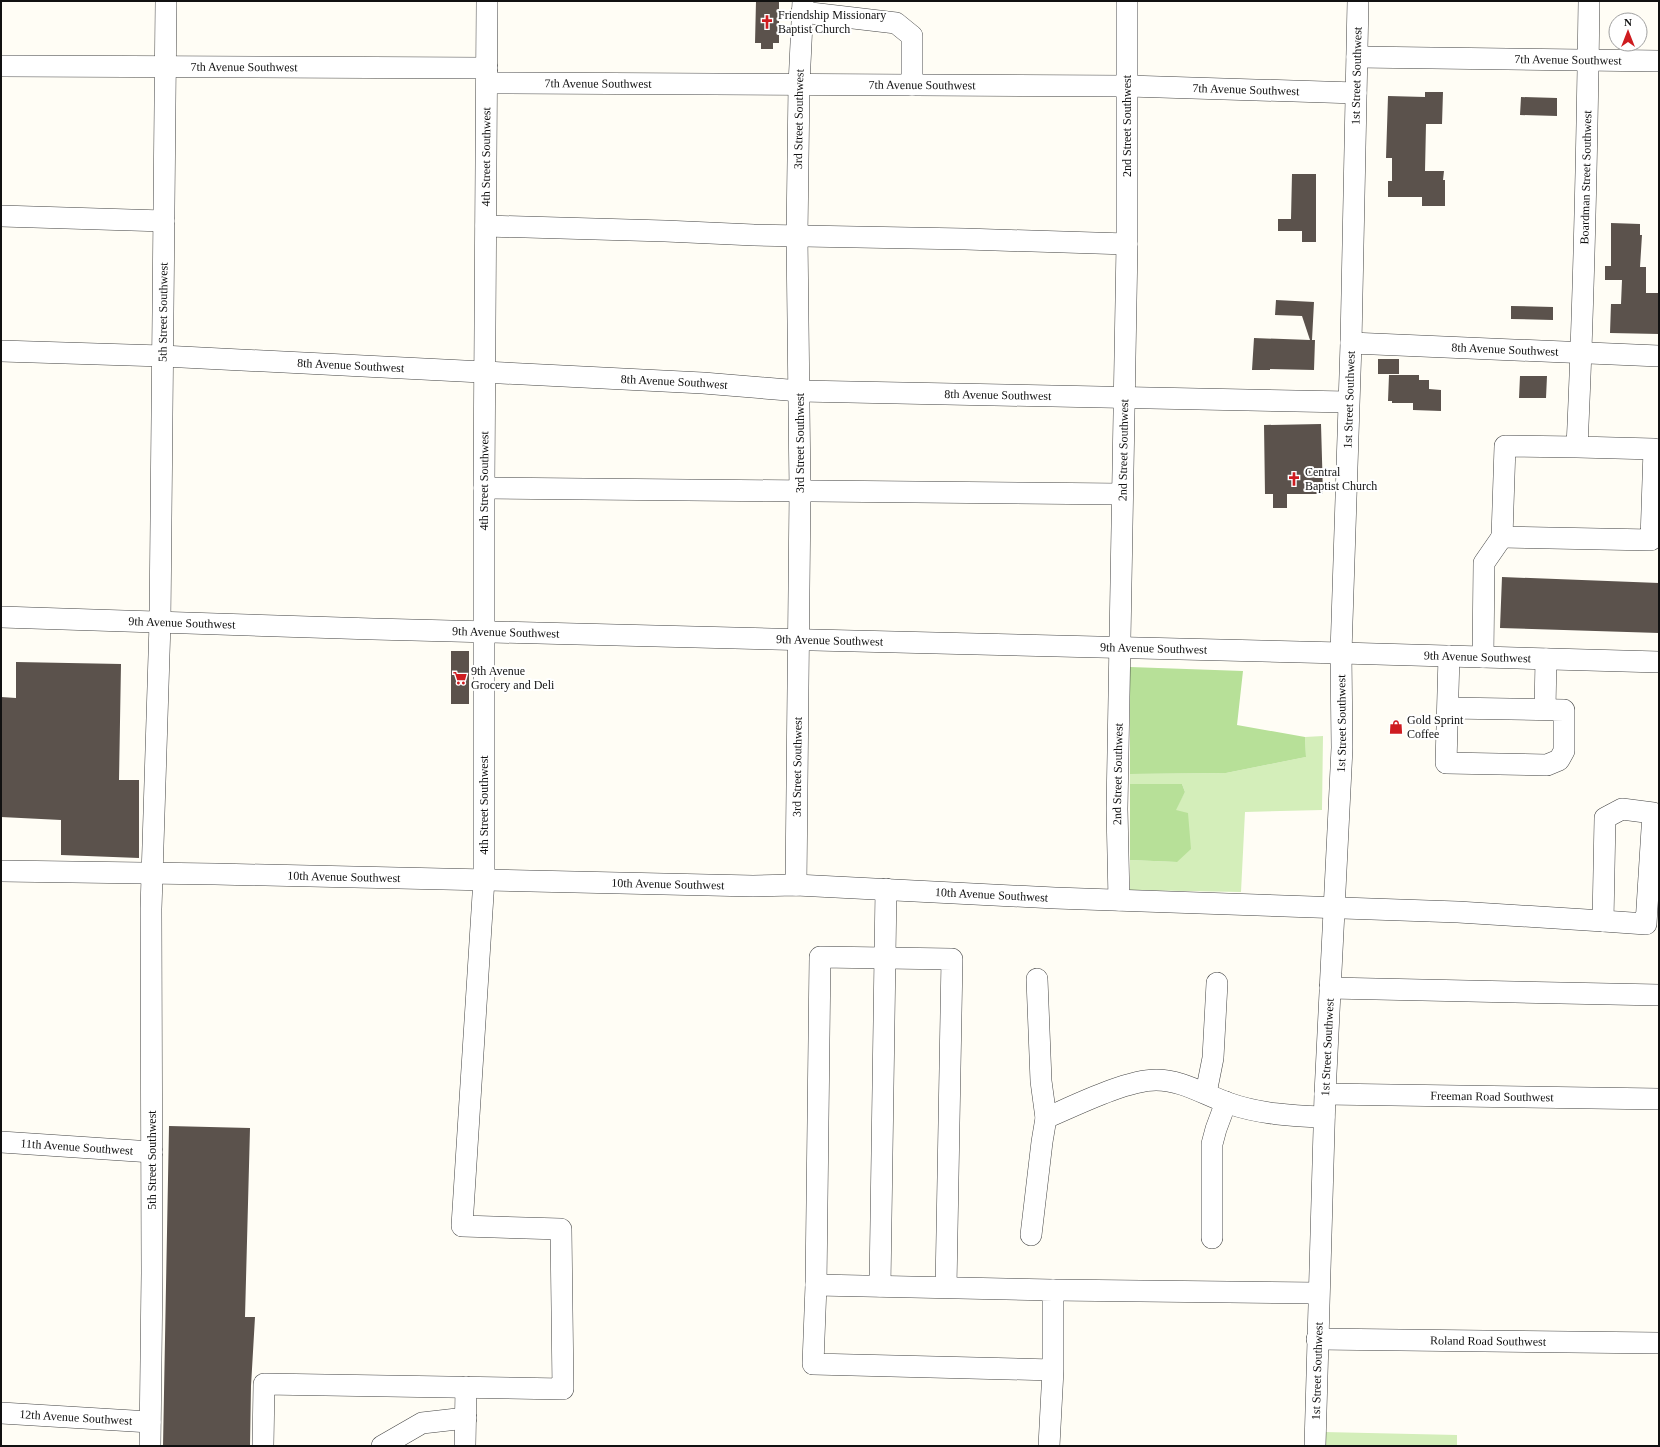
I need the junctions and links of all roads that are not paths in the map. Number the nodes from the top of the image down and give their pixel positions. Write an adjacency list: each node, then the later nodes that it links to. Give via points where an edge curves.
1 (166, 1): 11 (street, 5th Street Southwest)
2 (487, 1): 12 (street, 4th Street Southwest)
3 (1127, 1): 15 (street, 2nd Street Southwest)
4 (1358, 1): 7 (street, 1st Street Southwest)
5 (1589, 1): 8 (street, Boardman Street Southwest)
6 (803, 7): 13 (street, 3rd Street Southwest); 14 (street, via 896,23 912,36)
7 (1357, 57): 8 (street, 7th Avenue Southwest); 16 (street, 1st Street Southwest)
8 (1588, 60): 9 (street, 7th Avenue Southwest); 24 (street, Boardman Street Southwest)
9 (1659, 61)
10 (1, 66): 11 (street, 7th Avenue Southwest)
11 (165, 67): 12 (street, 7th Avenue Southwest); 18 (street, 5th Street Southwest)
12 (487, 76): 13 (street, 7th Avenue Southwest); 19 (street, 4th Street Southwest)
13 (799, 85): 14 (street, 7th Avenue Southwest); 20 (street, 3rd Street Southwest)
14 (912, 85): 15 (street, 7th Avenue Southwest)
15 (1128, 86): 16 (street, 7th Avenue Southwest); 21 (street, 2nd Street Southwest)
16 (1356, 93): 22 (street, 1st Street Southwest)
17 (1, 216): 18 (street)
18 (164, 221): 25 (street, 5th Street Southwest)
19 (486, 226): 20 (street); 27 (street, 4th Street Southwest)
20 (797, 236): 21 (street); 28 (street, 3rd Street Southwest)
21 (1127, 244): 29 (street, 2nd Street Southwest)
22 (1350, 343): 24 (street, 8th Avenue Southwest); 30 (street, 1st Street Southwest)
23 (1, 351): 25 (street, 8th Avenue Southwest)
24 (1582, 353): 26 (street, 8th Avenue Southwest); 31 (street, Boardman Street Southwest)
25 (162, 356): 27 (street, 8th Avenue Southwest); 37 (street, 5th Street Southwest)
26 (1659, 356)
27 (484, 373): 28 (street, 8th Avenue Southwest, via 703,383); 32 (street, 4th Street Southwest)
28 (800, 391): 29 (street, 8th Avenue Southwest); 33 (street, 3rd Street Southwest)
29 (1124, 398): 30 (street, 8th Avenue Southwest); 34 (street, 2nd Street Southwest)
30 (1348, 402): 41 (street, 1st Street Southwest)
31 (1577, 446): 35 (street, via 1505,446); 35 (street, via 1654,449 1651,540)
32 (484, 488): 33 (street); 38 (street, 4th Street Southwest)
33 (800, 491): 34 (street); 39 (street, 3rd Street Southwest)
34 (1122, 494): 40 (street, 2nd Street Southwest)
35 (1502, 536): 43 (street, via 1484,563)
36 (1, 617): 37 (street, 9th Avenue Southwest)
37 (160, 623): 38 (street, 9th Avenue Southwest); 49 (street, 5th Street Southwest)
38 (484, 631): 39 (street, 9th Avenue Southwest); 50 (street, 4th Street Southwest)
39 (799, 639): 40 (street, 9th Avenue Southwest); 51 (street, 3rd Street Southwest)
40 (1119, 647): 41 (street, 9th Avenue Southwest); 53 (street, 2nd Street Southwest)
41 (1341, 653): 42 (street, 9th Avenue Southwest); 54 (street, 1st Street Southwest, via 1342,748)
42 (1449, 656): 43 (street, 9th Avenue Southwest); 46 (street)
43 (1483, 657): 44 (street, 9th Avenue Southwest)
44 (1546, 659): 45 (street, 9th Avenue Southwest); 47 (street)
45 (1659, 662)
46 (1448, 708): 47 (street); 47 (street, via 1446,763 1547,765 1559,760 1564,751 1564,710)
47 (1545, 710)
48 (1, 871): 49 (street, 10th Avenue Southwest)
49 (152, 873): 50 (street, 10th Avenue Southwest); 68 (street, 5th Street Southwest)
50 (484, 879): 51 (street, 10th Avenue Southwest); 79 (street, 4th Street Southwest, via 462,1226 561,1229 563,1389)
51 (796, 885): 52 (street, 10th Avenue Southwest)
52 (886, 889): 53 (street, 10th Avenue Southwest); 56 (street)
53 (1119, 900): 54 (street, 10th Avenue Southwest)
54 (1334, 908): 55 (street, 10th Avenue Southwest); 59 (street, 1st Street Southwest)
55 (1603, 921): 55 (street, 10th Avenue Southwest, via 1605,818 1622,809 1653,813 1646,924)
56 (886, 958): 71 (street, via 820,957); 72 (street); 73 (street, via 952,959)
57 (1037, 979): 66 (street, via 1041,1080)
58 (1217, 983): 61 (street, via 1212,1058)
59 (1330, 988): 60 (street); 62 (street, 1st Street Southwest)
60 (1659, 995)
61 (1206, 1093): 64 (street); 66 (street, via 1167,1080 1141,1081)
62 (1325, 1094): 63 (street, Freeman Road Southwest); 65 (street, 1st Street Southwest)
63 (1659, 1099)
64 (1226, 1102): 65 (street, via 1273,1113); 70 (street, via 1212,1144)
65 (1324, 1117): 75 (street, 1st Street Southwest)
66 (1046, 1118): 69 (street)
67 (1, 1142): 68 (street, 11th Avenue Southwest)
68 (152, 1152): 82 (street, 5th Street Southwest)
69 (1031, 1235)
70 (1212, 1238)
71 (816, 1285): 72 (street); 78 (street, via 814,1364)
72 (880, 1286): 73 (street)
73 (946, 1287): 74 (street)
74 (1054, 1290): 75 (street); 78 (street)
75 (1318, 1293): 76 (street, 1st Street Southwest)
76 (1317, 1339): 77 (street, Roland Road Southwest); 88 (street, 1st Street Southwest)
77 (1659, 1343)
78 (1053, 1370): 87 (street)
79 (466, 1387): 81 (street); 84 (street, via 264,1384)
80 (1, 1413): 82 (street, 12th Avenue Southwest)
81 (466, 1418): 85 (street, via 422,1423); 86 (street)
82 (150, 1422): 83 (street, 5th Street Southwest)
83 (150, 1446)
84 (263, 1446)
85 (382, 1446)
86 (465, 1446)
87 (1050, 1446)
88 (1315, 1446)

